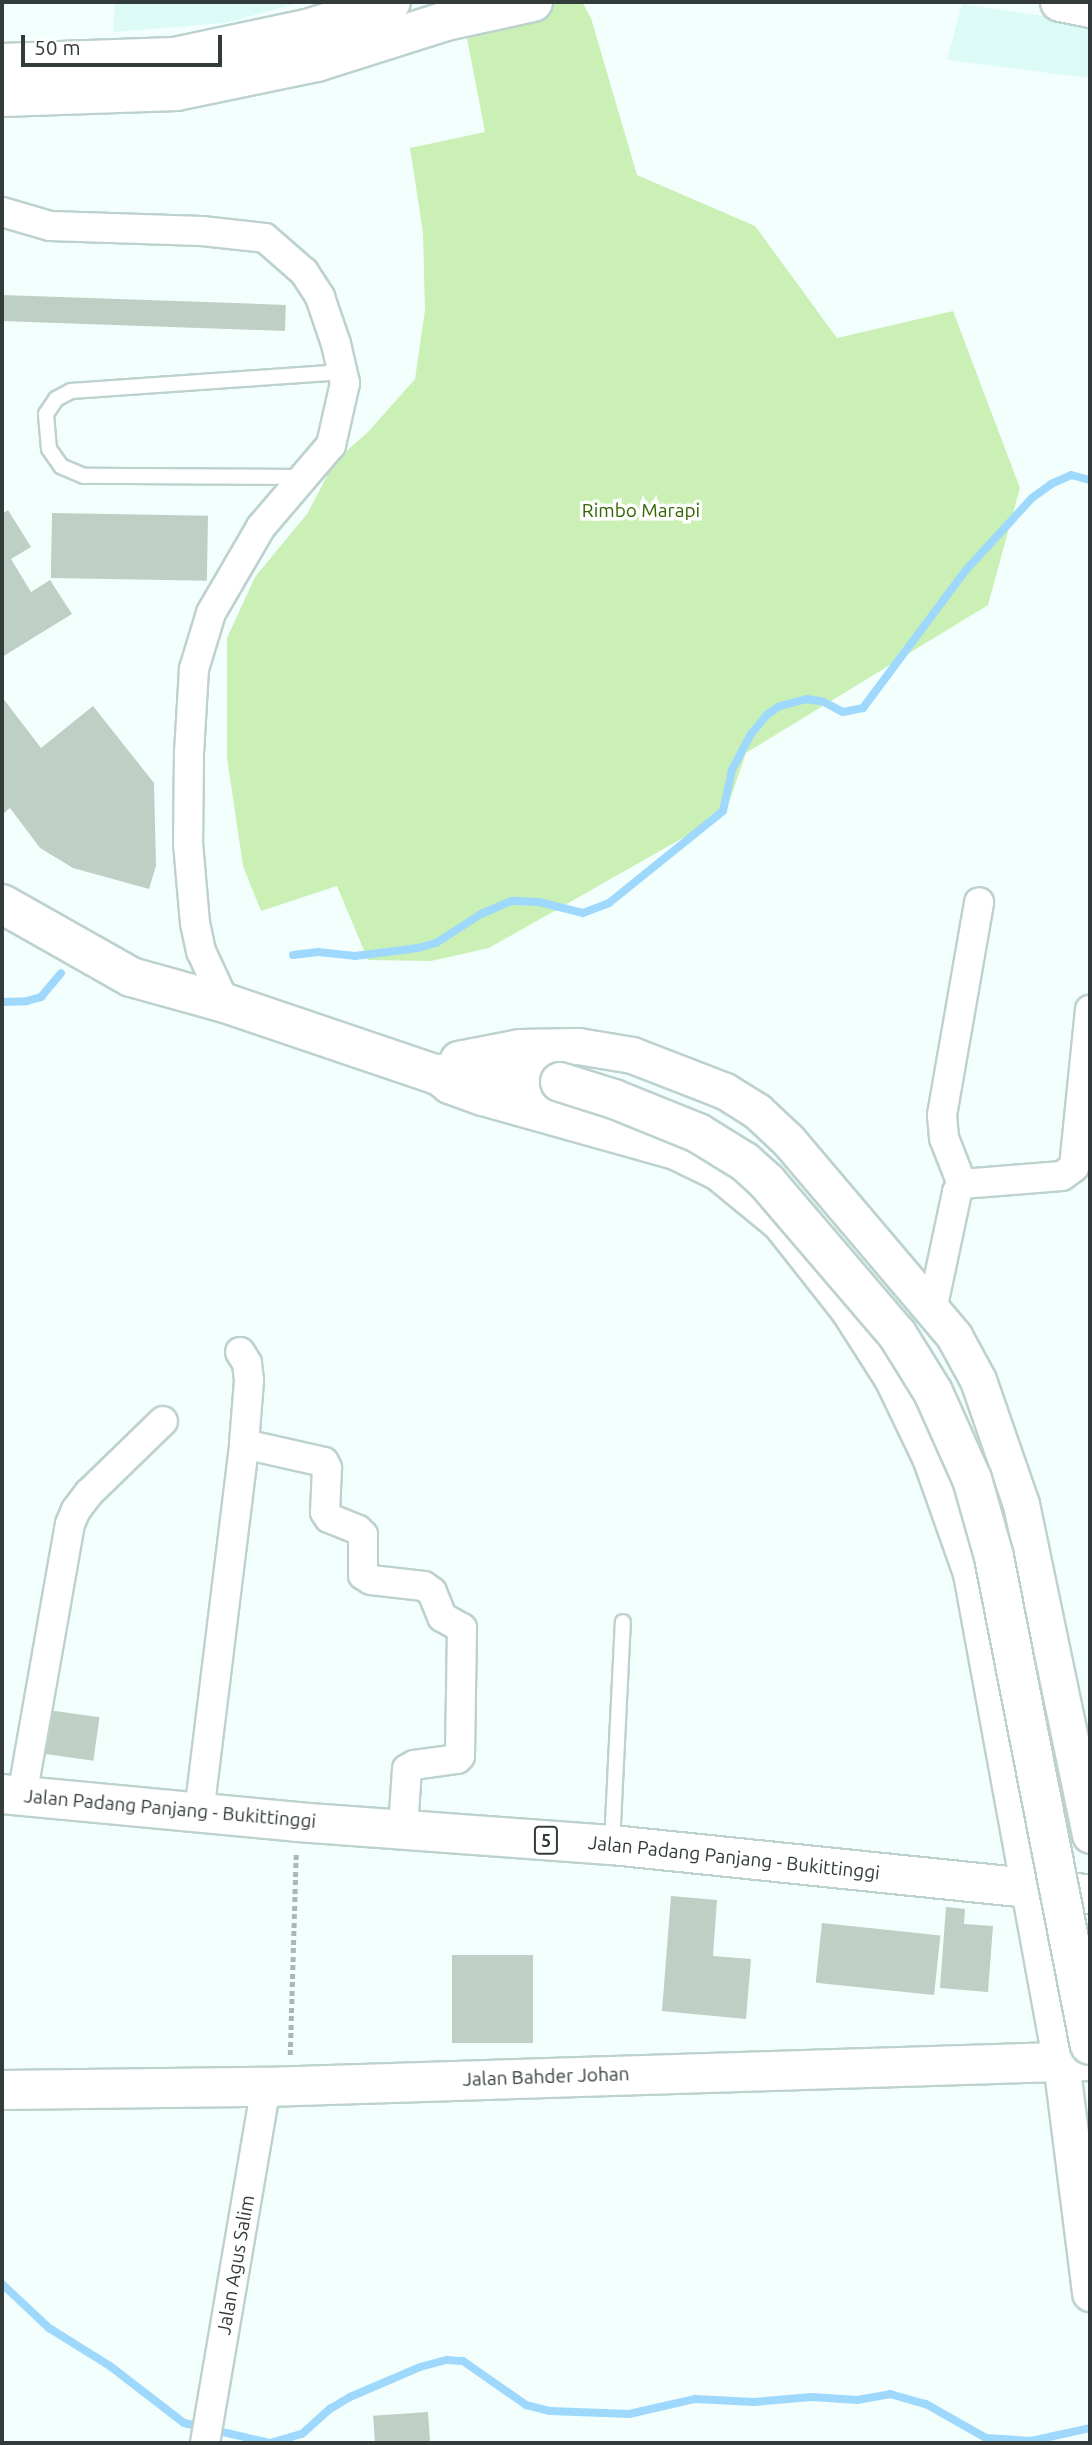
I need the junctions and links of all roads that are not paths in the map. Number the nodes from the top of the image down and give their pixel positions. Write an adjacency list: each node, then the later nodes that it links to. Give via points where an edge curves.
1 (533, 2): 6 (main road, via 433,25 317,62 177,92)
2 (1059, 2): 4 (main road)
3 (377, 4): 5 (main road, via 307,29 174,57)
4 (1090, 8)
5 (2, 62)
6 (2, 97)
7 (2, 212): 8 (street, via 50,226 265,238 304,272 320,297)
8 (343, 372): 9 (street, via 345,383 331,445); 9 (lane, via 71,391 56,399 46,415 49,449 61,466 84,475)
9 (304, 477): 12 (street, via 261,527 211,612 194,669 188,843 195,923 201,951)
10 (979, 902): 16 (street, via 942,1115 944,1138)
11 (2, 904): 12 (main road, via 131,977)
12 (225, 1003): 14 (main road)
13 (1090, 1010): 16 (street, via 1074,1167 1062,1176)
14 (432, 1066): 15 (main road); 17 (street, via 519,1048 578,1046 632,1055 725,1091 757,1111 788,1140); 27 (street, via 449,1085 675,1151 718,1172 780,1223 848,1309 892,1378 930,1457 971,1573)
15 (560, 1074): 29 (main road, via 679,1108 752,1147 844,1242 932,1354 974,1435 1012,1552); 30 (main road, bridge, via 698,1133 745,1162 897,1334 933,1392 972,1479 994,1557)
16 (962, 1184): 17 (street)
17 (932, 1310): 25 (street, via 954,1336 978,1380 1021,1504)
18 (240, 1352): 20 (street, via 249,1380)
19 (163, 1421): 22 (street, via 89,1493 70,1524)
20 (244, 1444): 23 (street); 24 (street, via 324,1462 325,1512 363,1535 363,1575 371,1580 424,1586 432,1592 442,1617 463,1628 460,1756 407,1769)
21 (623, 1622): 26 (lane)
22 (12, 1795): 23 (main road, Jalan Padang Panjang - Bukittinggi / 5)
23 (199, 1813): 24 (main road, Jalan Padang Panjang - Bukittinggi / 5)
24 (403, 1828): 26 (main road, Jalan Padang Panjang - Bukittinggi / 5)
25 (1090, 1835)
26 (612, 1845): 27 (main road, Jalan Padang Panjang - Bukittinggi / 5)
27 (1028, 1887): 28 (main road, Jalan Padang Panjang - Bukittinggi / 5); 30 (street)
28 (1090, 1894)
29 (1090, 1954)
30 (1081, 2056): 31 (main road, Jalan Bahder Johan); 33 (street)
31 (277, 2086): 32 (main road, Jalan Bahder Johan); 34 (street, Jalan Agus Salim)
32 (2, 2090)
33 (1090, 2293)
34 (205, 2443)

